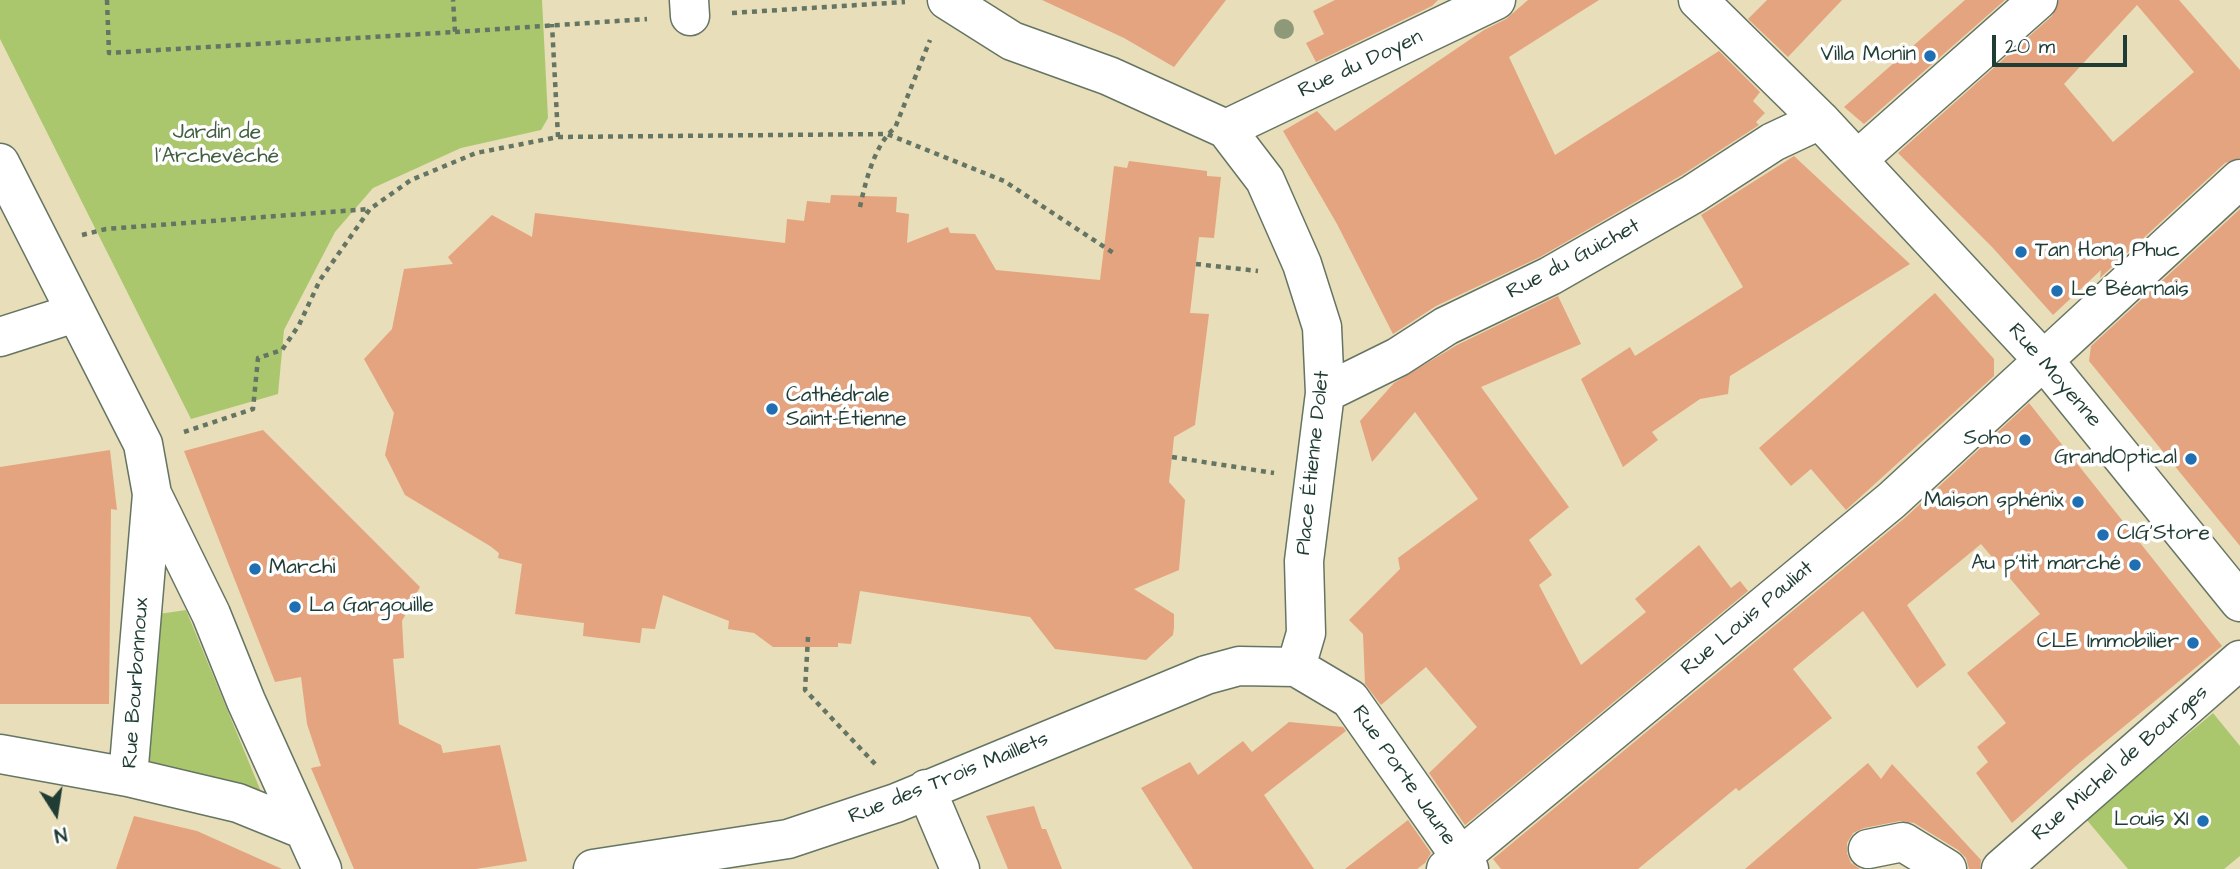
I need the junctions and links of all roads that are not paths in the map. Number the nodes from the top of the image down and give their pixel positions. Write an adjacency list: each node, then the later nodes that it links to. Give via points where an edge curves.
1 (947, 0): 6 (street, Place Étienne Dolet, via 1012,41 1109,76)
2 (1496, 0): 6 (street, Rue du Doyen)
3 (1698, 0): 5 (street, Rue Moyenne)
4 (2038, 0): 7 (street)
5 (1820, 120): 7 (street, Rue Moyenne); 13 (street, Rue du Guichet, via 1773,142 1550,276 1446,326 1398,357)
6 (1226, 130): 13 (street, Place Étienne Dolet, via 1265,180 1307,276 1322,327)
7 (1857, 160): 12 (street, Rue Moyenne)
8 (0, 163): 10 (street, Rue Bourbonnoux)
9 (2240, 179): 12 (street, Rue Louis Pauliat)
10 (75, 313): 11 (street); 14 (street, Rue Bourbonnoux, via 143,444)
11 (0, 337)
12 (2045, 362): 15 (street, Rue Moyenne); 23 (street, Rue Louis Pauliat, via 1892,500)
13 (1325, 393): 17 (street, Place Étienne Dolet, via 1304,562 1306,633)
14 (152, 494): 19 (street, Rue Bourbonnoux); 21 (street, Rue Bourbonnoux, via 211,614)
15 (2240, 602)
16 (2240, 660): 28 (street, Rue Michel de Bourges)
17 (1296, 667): 20 (street, Rue des Trois Maillets, via 1239,666 1206,675); 23 (street, Rue Porte Jaune, via 1349,699)
18 (0, 754): 19 (street)
19 (128, 777): 21 (street, Rue Bourbonnoux, via 238,803)
20 (911, 796): 25 (street, Rue des Trois Maillets, via 788,839); 26 (street)
21 (302, 829): 24 (street, Rue Bourbonnoux)
22 (1867, 849): 27 (street, via 1903,842)
23 (1458, 865)
24 (322, 869)
25 (593, 869)
26 (960, 869)
27 (1947, 869)
28 (2001, 869)

